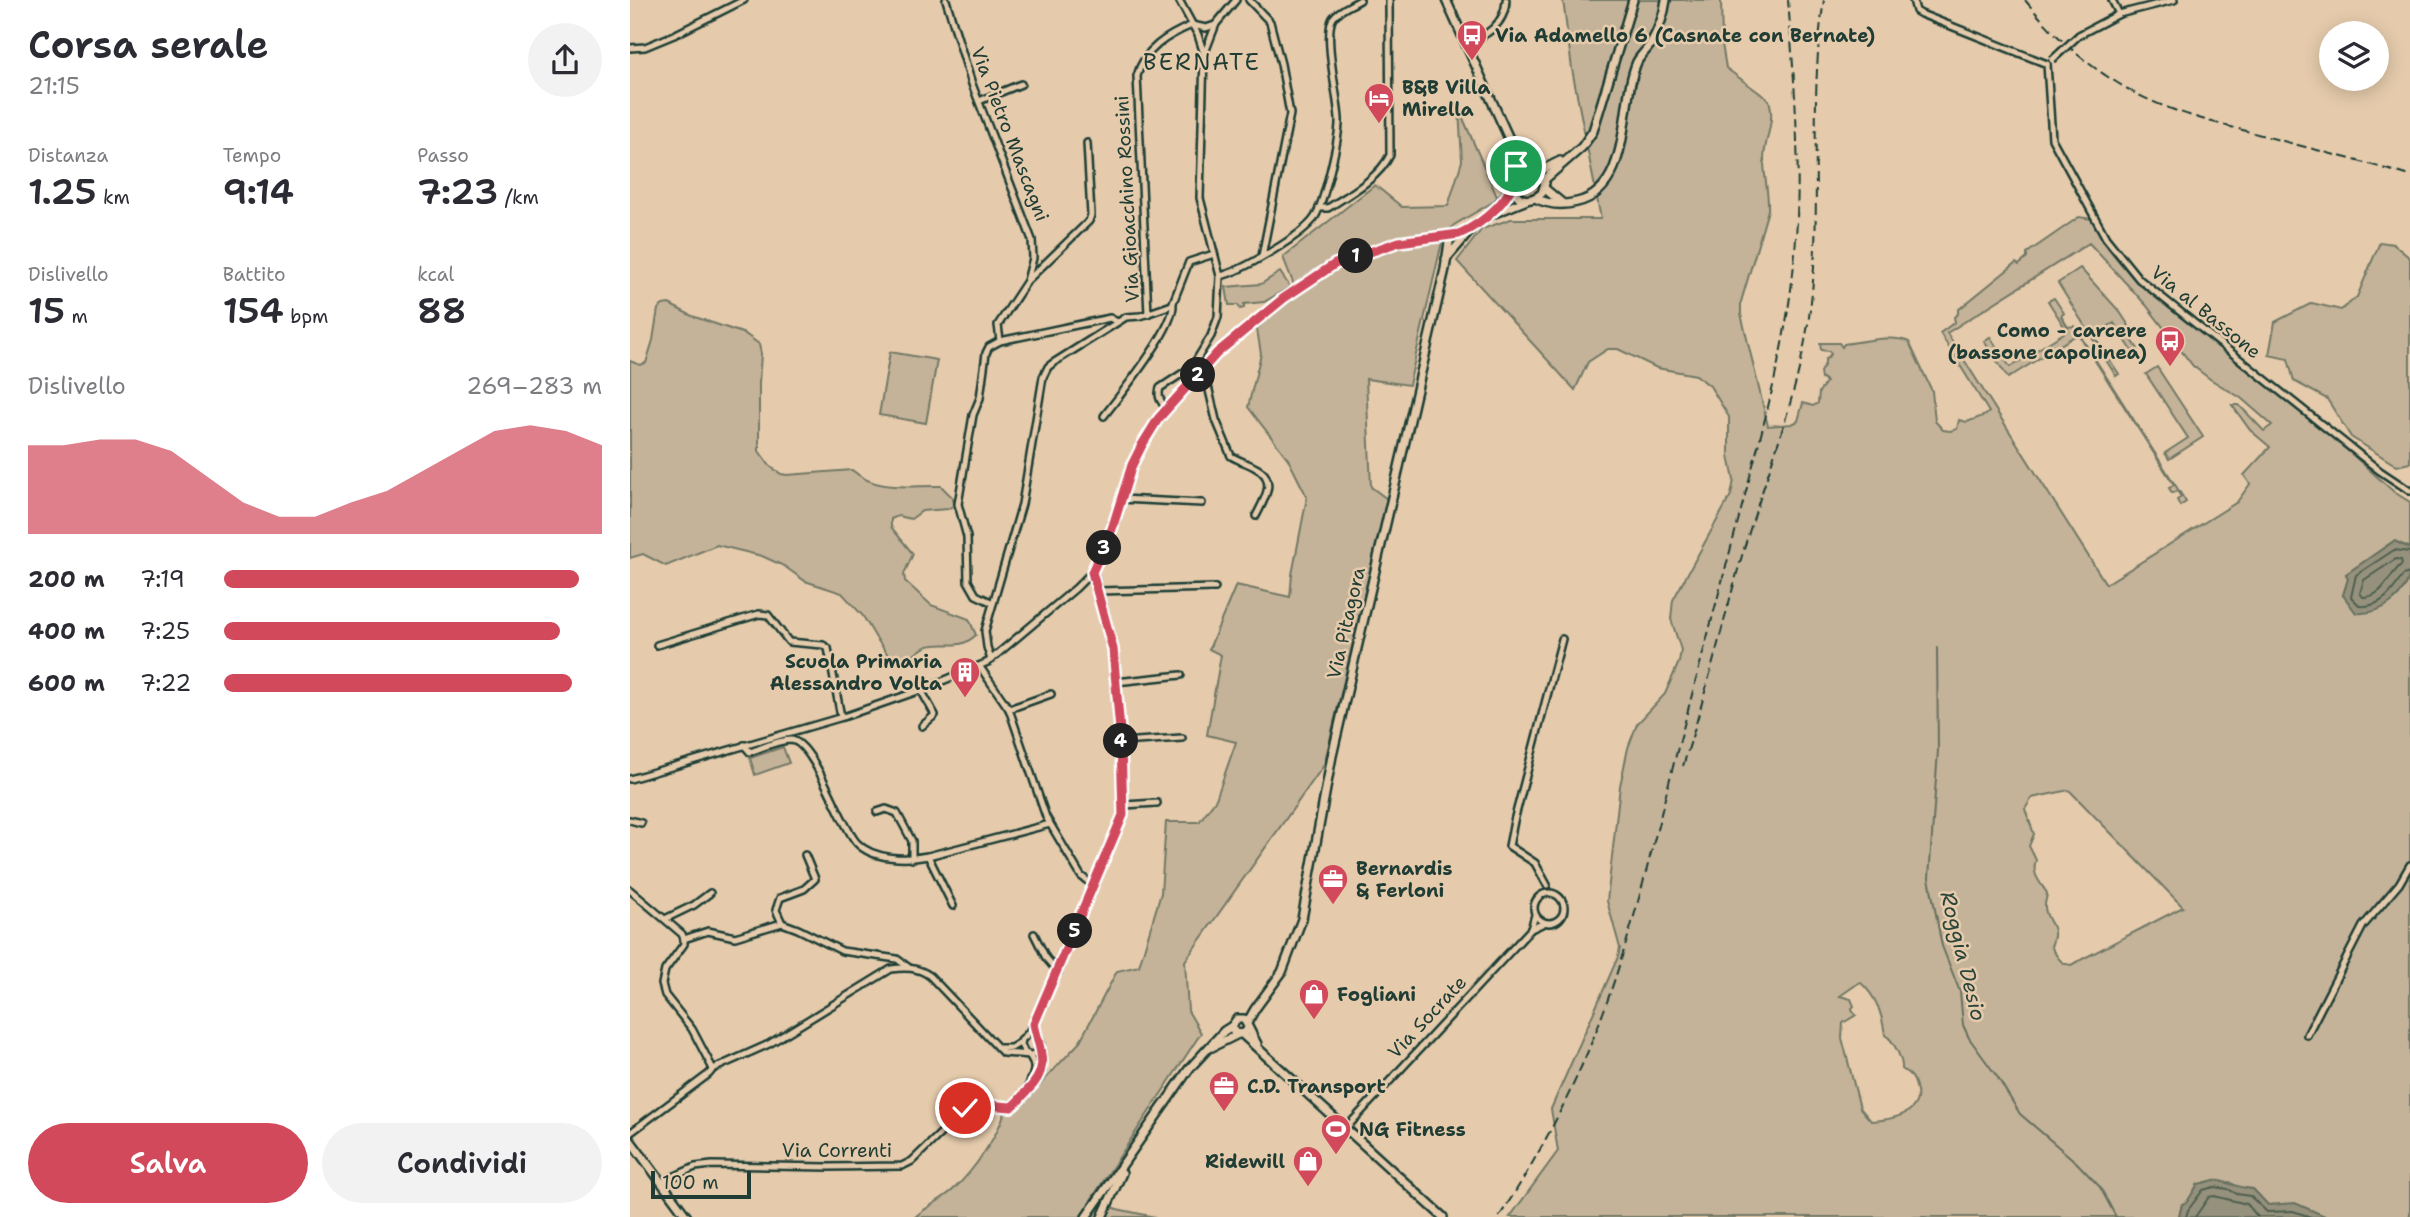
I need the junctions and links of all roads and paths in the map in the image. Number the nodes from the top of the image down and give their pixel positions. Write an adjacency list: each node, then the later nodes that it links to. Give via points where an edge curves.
1 (744, 0): 19 (street, via 674,35)
2 (946, 0): 23 (street, Via Pietro Mascagni)
3 (1179, 0): 17 (street)
4 (1236, 0): 16 (street)
5 (1249, 0): 38 (street, via 1270,22 1290,114)
6 (1360, 0): 34 (street, via 1331,22 1339,123)
7 (1388, 0): 34 (street, via 1390,155 1374,176 1328,208)
8 (1446, 0): 18 (street)
9 (1506, 0): 18 (street, via 1495,28)
10 (1633, 0): 26 (street, via 1593,131)
11 (1666, 0): 33 (street, via 1649,47 1637,60 1624,131 1609,177 1588,200)
12 (1913, 0): 21 (street, via 1921,14)
13 (2112, 0): 15 (street)
14 (2174, 0): 15 (street)
15 (2119, 14): 21 (street, bridge, via 2079,35)
16 (1216, 24): 17 (street, via 1206,28); 20 (street)
17 (1192, 25): 20 (street); 48 (street, Via Gioacchino Rossini, via 1162,39 1138,71)
18 (1465, 44): 25 (street)
19 (630, 48)
20 (1204, 55): 40 (street, via 1200,198)
21 (2050, 62): 54 (street, Via al Bassone, via 2052,139 2106,238 2140,279)
22 (1021, 84): 23 (street)
23 (979, 101): 42 (street, Via Pietro Mascagni, via 1028,226)
24 (1087, 143): 44 (street, via 1091,215)
25 (1515, 152): 27 (street); 29 (street)
26 (1567, 158): 28 (street); 30 (street)
27 (1529, 169): 28 (street); 29 (street)
28 (1538, 172): 30 (street)
29 (1517, 175): 31 (street)
30 (1544, 184): 32 (street); 33 (street)
31 (1514, 185): 32 (street, via 1517,195); 35 (street)
32 (1531, 199): 33 (street); 35 (street)
33 (1566, 205)
34 (1319, 208): 39 (street, via 1310,223)
35 (1490, 215): 36 (street)
36 (1476, 225): 37 (street); 43 (street)
37 (1450, 236): 43 (street, Via Pitagora); 51 (street, via 1399,242 1335,264 1284,298)
38 (1266, 237): 39 (street); 41 (street)
39 (1276, 248): 41 (street)
40 (1214, 254): 45 (street); 47 (street, via 1187,264)
41 (1262, 256): 45 (street)
42 (1033, 258): 44 (street); 46 (street, Via Pietro Mascagni)
43 (1446, 260): 103 (street, Via Pitagora, via 1332,756 1303,919 1282,972)
44 (1048, 261): 46 (street)
45 (1220, 276): 52 (street, via 1218,317 1211,337 1192,367 1160,388 1160,401)
46 (1027, 281): 50 (street, via 998,325)
47 (1173, 304): 48 (street); 53 (street, via 1164,331)
48 (1148, 314): 49 (street)
49 (1117, 322): 50 (street, via 1110,317); 61 (street, via 1045,372 1022,504)
50 (1000, 341): 61 (street, via 986,353 958,505 968,545 968,581 976,594)
51 (1204, 369): 52 (street); 57 (street, via 1216,420 1231,456 1261,471 1268,481 1269,489)
52 (1167, 409): 55 (street, via 1135,458)
53 (1104, 416)
54 (2410, 491)
55 (1121, 499): 56 (street); 58 (street)
56 (1202, 503)
57 (1256, 516)
58 (1092, 572): 60 (street); 64 (street)
59 (1215, 587): 60 (street)
60 (1099, 592): 67 (street)
61 (993, 603): 64 (street, via 985,631)
62 (1562, 639): 87 (street, via 1509,846 1535,863)
63 (657, 645): 71 (street, via 768,615 789,642 828,648)
64 (991, 660): 65 (street)
65 (980, 667): 68 (street); 70 (street)
66 (1181, 675): 67 (street)
67 (1116, 682): 74 (street)
68 (921, 690): 71 (street); 72 (street, via 935,715)
69 (1051, 694): 70 (street)
70 (1009, 709): 82 (street)
71 (841, 717): 75 (street)
72 (922, 726)
73 (1182, 738): 74 (street)
74 (1121, 742): 78 (street)
75 (744, 745): 76 (street); 85 (street, via 750,752 791,740 799,743 856,843 881,855)
76 (630, 779)
77 (1157, 803): 78 (street)
78 (1124, 805): 88 (street)
79 (877, 812): 85 (street, via 897,813 912,841)
80 (630, 820): 81 (street)
81 (641, 823)
82 (1050, 824): 84 (street); 88 (street, via 1081,876)
83 (805, 855): 96 (street, via 815,879 804,889 780,898 776,910)
84 (928, 856): 85 (street); 93 (street)
85 (912, 859)
86 (2410, 865): 107 (street, via 2363,926)
87 (1547, 885): 91 (street); 92 (street)
88 (1094, 886): 102 (street)
89 (630, 891): 95 (street)
90 (710, 893): 95 (street)
91 (1555, 894): 92 (street); 97 (street, via 1564,911 1556,921)
92 (1539, 895): 94 (street, via 1533,906)
93 (953, 906)
94 (1535, 915): 97 (street); 98 (street)
95 (665, 919): 100 (street)
96 (782, 923): 100 (street, via 735,937 708,931); 101 (street, via 842,951 897,960)
97 (1544, 923): 98 (street)
98 (1531, 929): 117 (street, Via Socrate)
99 (1034, 934): 102 (street)
100 (684, 939): 115 (street, via 662,984)
101 (908, 967): 111 (street, via 930,976); 115 (street, via 883,973 769,1044)
102 (1058, 972): 104 (street)
103 (1246, 1023): 105 (street, via 1237,1019); 106 (street); 110 (street)
104 (1034, 1024): 108 (street); 109 (street)
105 (1232, 1026): 106 (street); 113 (street)
106 (1240, 1034): 110 (street); 113 (street)
107 (2307, 1035)
108 (1037, 1036): 109 (street); 112 (street)
109 (1023, 1039): 111 (street, via 1012,1048); 114 (street, via 1021,1048)
110 (1259, 1047): 117 (street)
111 (998, 1048): 114 (street, via 1009,1055)
112 (1040, 1049): 114 (street); 116 (street, via 1041,1072)
113 (1205, 1051): 120 (street)
114 (1027, 1054): 116 (street, via 1035,1069)
115 (713, 1069): 118 (street)
116 (1026, 1092): 121 (street, Via Correnti, via 1011,1107 969,1106 902,1166 712,1165 695,1167)
117 (1347, 1127): 126 (street)
118 (630, 1133)
119 (630, 1140): 121 (street)
120 (1127, 1161): 122 (street); 123 (street)
121 (662, 1182): 124 (street)
122 (1094, 1206): 123 (street, via 1103,1208); 125 (street)
123 (1103, 1215)
124 (687, 1217)
125 (1087, 1217)
126 (1443, 1217)

